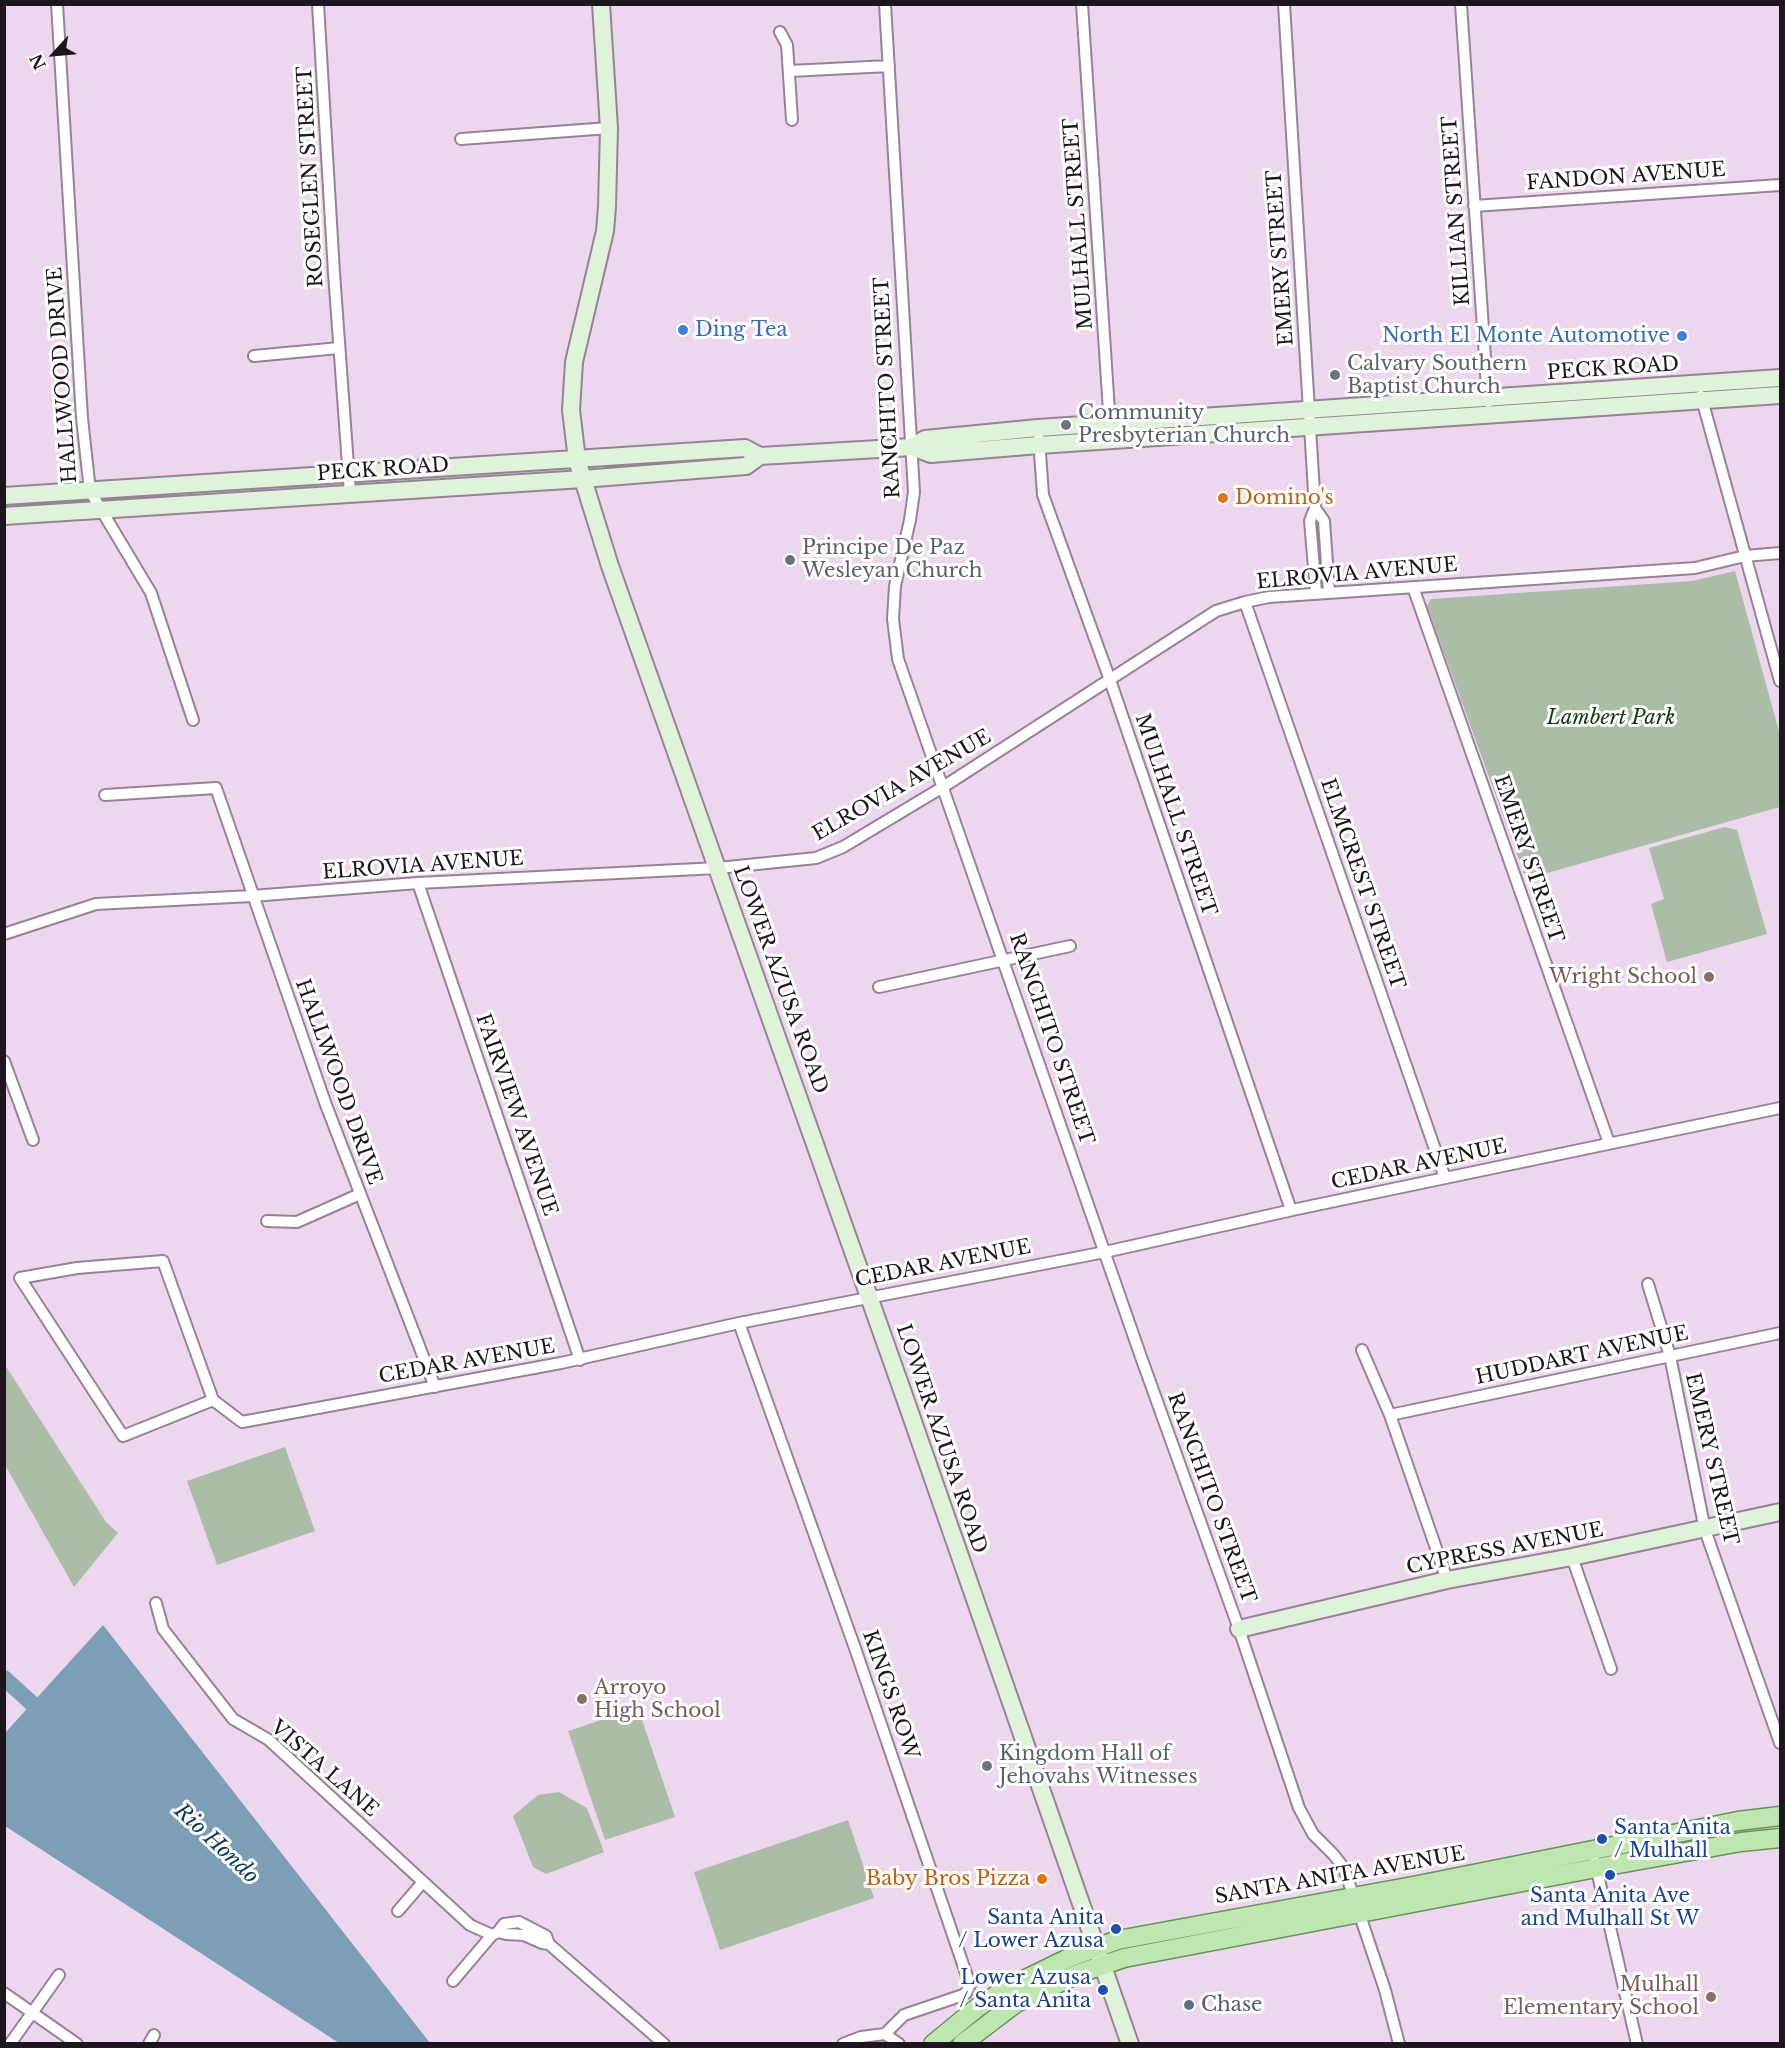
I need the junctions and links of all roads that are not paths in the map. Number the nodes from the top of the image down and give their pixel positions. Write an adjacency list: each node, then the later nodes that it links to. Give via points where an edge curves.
1 (57, 4): 30 (street, HALLWOOD DRIVE, via 81,407)
2 (318, 4): 16 (street, ROSEGLEN STREET)
3 (601, 4): 12 (main road, LOWER AZUSA ROAD)
4 (885, 4): 9 (street, RANCHITO STREET)
5 (1083, 4): 23 (street, MULHALL STREET)
6 (1284, 4): 22 (street, EMERY STREET)
7 (1461, 4): 15 (street, KILLIAN STREET)
8 (780, 32): 10 (street, via 787,45)
9 (889, 66): 10 (street); 25 (street, RANCHITO STREET)
10 (790, 71): 11 (street)
11 (792, 120)
12 (609, 128): 13 (street); 27 (main road, LOWER AZUSA ROAD, via 604,231 574,362 571,410)
13 (460, 139)
14 (1780, 185): 15 (street, FANDON AVENUE)
15 (1474, 206): 21 (street, KILLIAN STREET)
16 (339, 348): 17 (street); 28 (street, ROSEGLEN STREET)
17 (254, 356)
18 (1780, 378): 19 (main road, PECK ROAD)
19 (1701, 392): 20 (main road, PECK ROAD); 21 (main road, PECK ROAD); 37 (street)
20 (1780, 394)
21 (1488, 406): 22 (main road, PECK ROAD)
22 (1309, 420): 23 (main road, PECK ROAD); 33 (street, EMERY STREET)
23 (1110, 433): 24 (main road, PECK ROAD)
24 (1038, 436): 25 (main road, PECK ROAD, via 925,439); 42 (street, MULHALL STREET, via 1043,495)
25 (912, 447): 26 (main road, PECK ROAD); 45 (street, RANCHITO STREET, via 914,492 895,586 893,619 898,658)
26 (760, 456): 27 (main road, PECK ROAD, via 745,448); 29 (main road, PECK ROAD, via 746,466)
27 (577, 460): 28 (main road, PECK ROAD); 29 (main road, LOWER AZUSA ROAD)
28 (349, 474): 30 (main road, PECK ROAD); 31 (street, ROSEGLEN STREET)
29 (583, 479): 31 (main road, PECK ROAD); 47 (main road, LOWER AZUSA ROAD)
30 (90, 491): 32 (main road, PECK ROAD); 34 (street, HALLWOOD DRIVE)
31 (350, 493): 34 (main road, PECK ROAD)
32 (4, 496)
33 (1315, 508): 39 (street, EMERY STREET, via 1310,521); 40 (street, EMERY STREET, via 1324,521)
34 (101, 509): 35 (main road, PECK ROAD); 44 (street, HALLWOOD DRIVE, via 151,593)
35 (4, 516)
36 (1780, 553): 37 (street, ELROVIA AVENUE)
37 (1745, 555): 38 (street, ELROVIA AVENUE, via 1695,568); 43 (street)
38 (1413, 587): 40 (street, ELROVIA AVENUE); 57 (street, EMERY STREET)
39 (1316, 592): 40 (street, ELROVIA AVENUE); 41 (street, ELROVIA AVENUE)
40 (1329, 592)
41 (1245, 602): 42 (street, ELROVIA AVENUE, via 1216,611); 58 (street, ELMCREST STREET)
42 (1110, 680): 45 (street, ELROVIA AVENUE); 60 (street, MULHALL STREET)
43 (1780, 681)
44 (193, 720)
45 (943, 787): 47 (street, ELROVIA AVENUE, via 843,847 816,858); 52 (street, RANCHITO STREET)
46 (105, 795): 49 (street, HALLWOOD DRIVE, via 216,788)
47 (718, 868): 48 (street, ELROVIA AVENUE); 64 (main road, LOWER AZUSA ROAD)
48 (418, 883): 49 (street, ELROVIA AVENUE); 69 (street, FAIRVIEW AVENUE)
49 (252, 896): 50 (street, ELROVIA AVENUE, via 96,904); 59 (street, HALLWOOD DRIVE)
50 (4, 934)
51 (1070, 946): 52 (street)
52 (1004, 960): 53 (street); 62 (street, RANCHITO STREET)
53 (879, 987)
54 (4, 1061): 56 (street)
55 (1780, 1108): 57 (street, CEDAR AVENUE)
56 (33, 1140)
57 (1609, 1143): 58 (street, CEDAR AVENUE)
58 (1445, 1178): 60 (street, CEDAR AVENUE)
59 (360, 1194): 61 (street, via 297,1222); 70 (street, HALLWOOD DRIVE)
60 (1292, 1210): 62 (street, CEDAR AVENUE)
61 (267, 1221)
62 (1105, 1252): 64 (street, CEDAR AVENUE); 78 (street, RANCHITO STREET)
63 (1648, 1284): 68 (street, EMERY STREET)
64 (869, 1297): 65 (street, CEDAR AVENUE); 88 (main road, LOWER AZUSA ROAD)
65 (739, 1323): 69 (street, CEDAR AVENUE); 93 (street, KINGS ROW, via 969,1985 963,1995 904,2015)
66 (1780, 1333): 68 (street, HUDDART AVENUE)
67 (1362, 1350): 72 (street)
68 (1670, 1356): 72 (street, HUDDART AVENUE); 74 (street, EMERY STREET)
69 (580, 1360): 70 (street, CEDAR AVENUE)
70 (435, 1387): 71 (street, CEDAR AVENUE, via 242,1422)
71 (213, 1400): 71 (street, via 163,1261 77,1268 20,1278 123,1436)
72 (1390, 1415): 76 (street)
73 (1780, 1512): 74 (main road, CYPRESS AVENUE)
74 (1705, 1530): 75 (main road, CYPRESS AVENUE); 80 (street, EMERY STREET)
75 (1572, 1557): 76 (main road, CYPRESS AVENUE); 79 (street)
76 (1447, 1580): 78 (main road, CYPRESS AVENUE)
77 (156, 1603): 84 (street, VISTA LANE, via 163,1629 232,1719 269,1740)
78 (1239, 1629): 85 (street, RANCHITO STREET, via 1299,1808 1313,1834 1344,1868)
79 (1611, 1669)
80 (1780, 1743)
81 (1780, 1816): 83 (main road, SANTA ANITA AVENUE, via 1738,1821)
82 (1780, 1838): 83 (main road, SANTA ANITA AVENUE)
83 (1594, 1860): 85 (main road, SANTA ANITA AVENUE); 103 (street)
84 (423, 1882): 86 (street); 87 (street, VISTA LANE, via 470,1925)
85 (1357, 1905): 88 (main road, SANTA ANITA AVENUE, via 1154,1952); 102 (street, RANCHITO STREET)
86 (398, 1911)
87 (495, 1933): 90 (street); 96 (street, via 504,1924 519,1922 546,1936 549,1944)
88 (1100, 1956): 99 (main road, SANTA ANITA AVENUE, via 1073,1956 1007,1988); 100 (main road, SANTA ANITA AVENUE, via 1016,2003); 101 (main road, LOWER AZUSA ROAD)
89 (58, 1975): 92 (street)
90 (453, 1981)
91 (4, 1993): 92 (street)
92 (31, 2011): 94 (street); 95 (street)
93 (885, 2034): 97 (street); 98 (street)
94 (10, 2043)
95 (77, 2043)
96 (664, 2043)
97 (843, 2043)
98 (899, 2043)
99 (933, 2043)
100 (962, 2043)
101 (1130, 2043)
102 (1399, 2043)
103 (1636, 2043)

